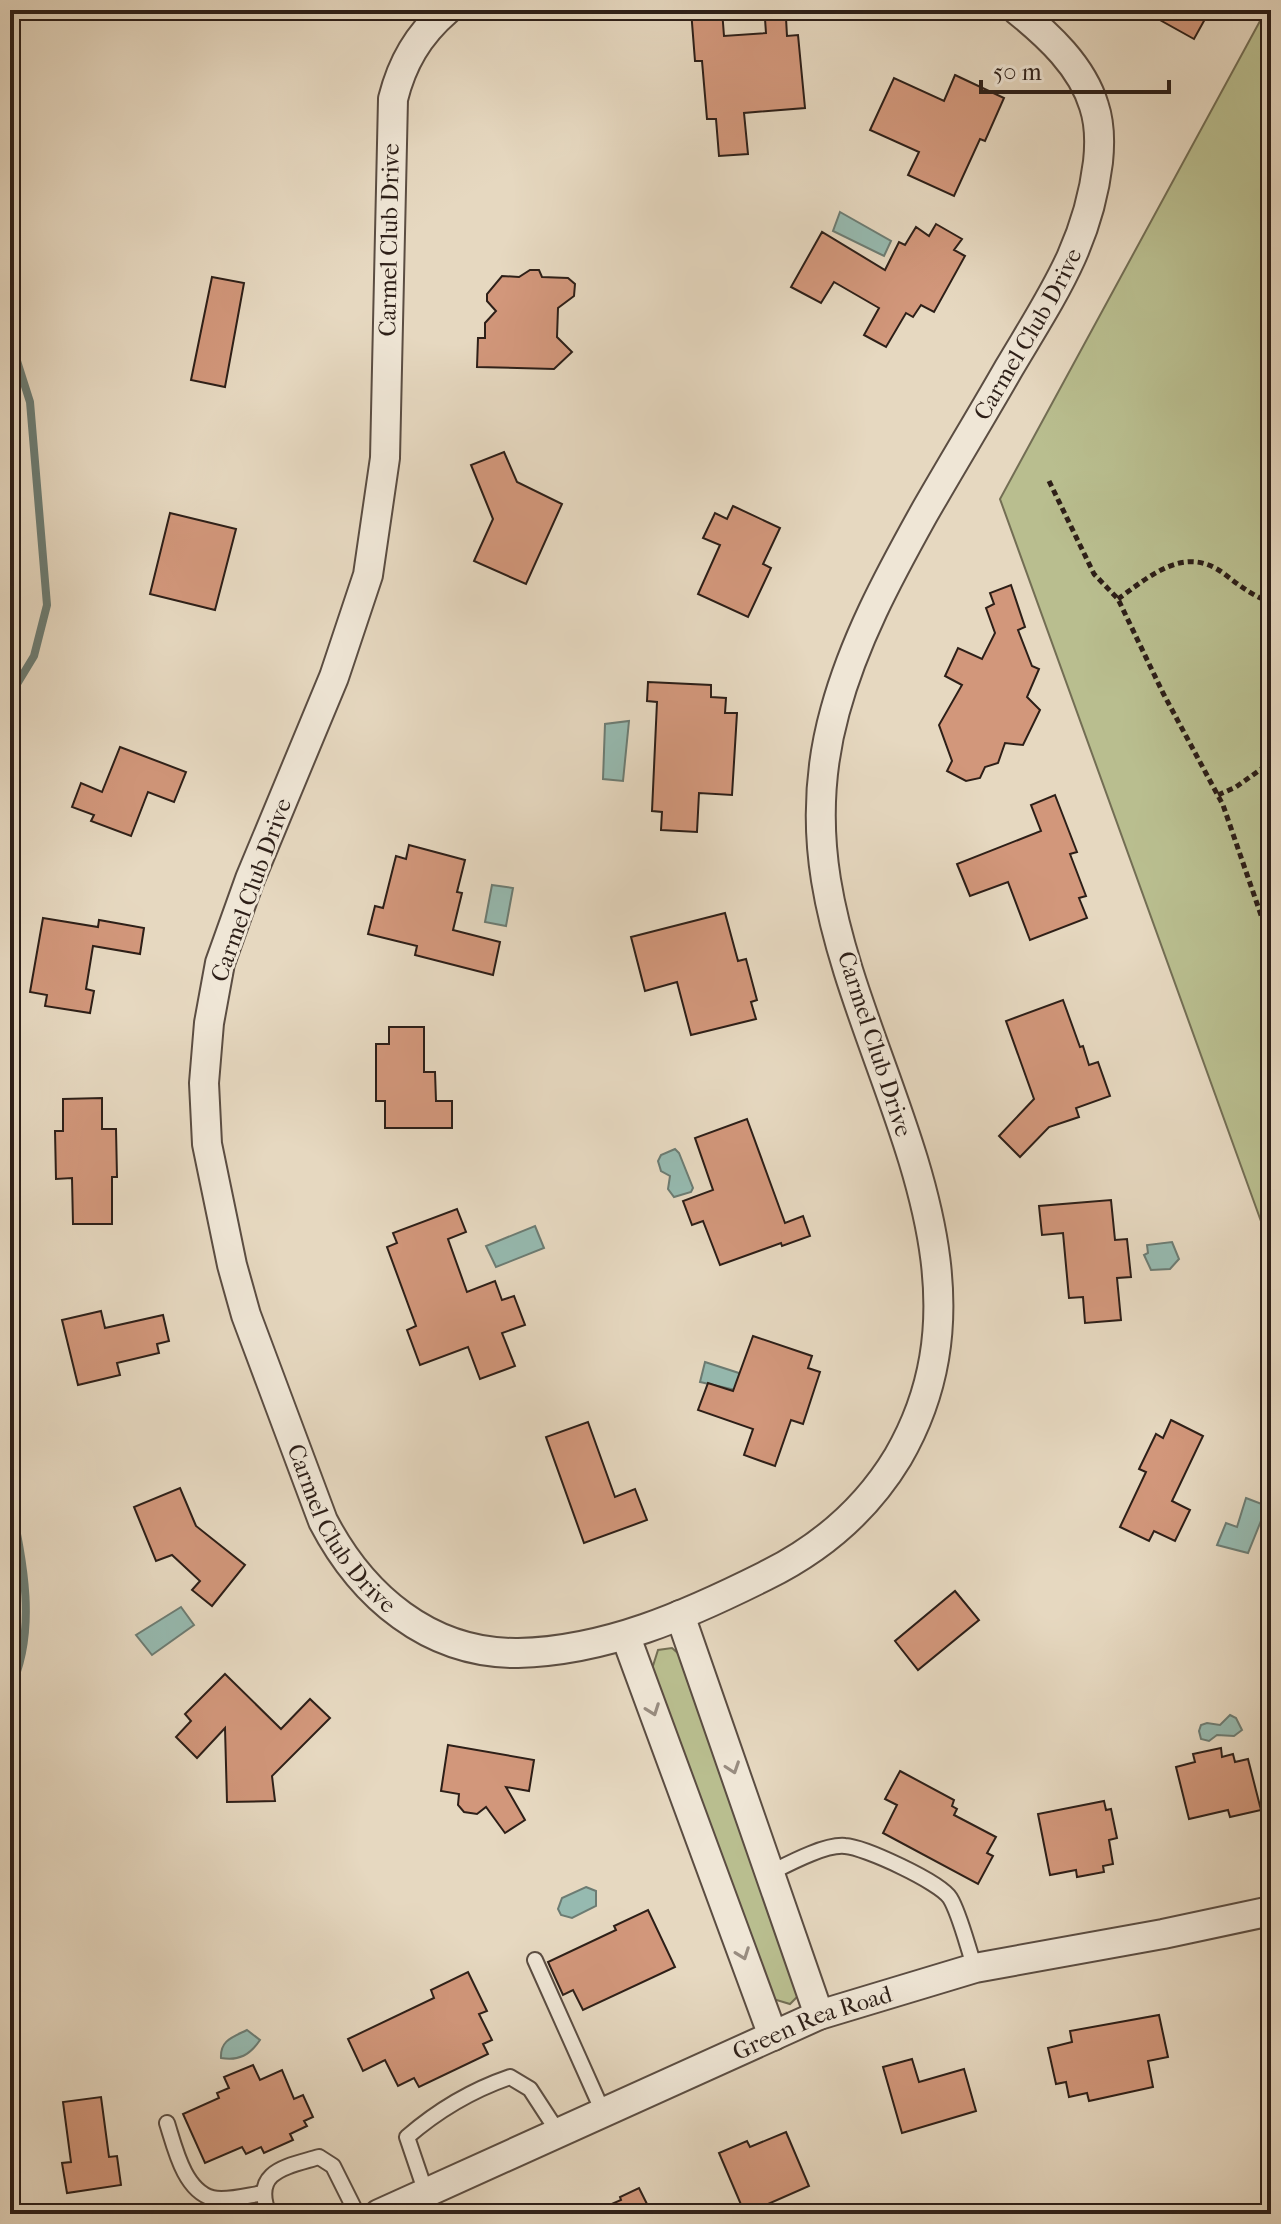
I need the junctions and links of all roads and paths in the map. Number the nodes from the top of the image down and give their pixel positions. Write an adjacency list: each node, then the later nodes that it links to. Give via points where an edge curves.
1 (447, 10): 10 (street, Carmel Club Drive, via 416,43 393,99 385,458 368,575 334,677 220,963 204,1083 207,1144 246,1315 323,1521 359,1578 411,1624 482,1650 556,1650)
2 (1017, 10): 9 (street, Carmel Club Drive, via 1071,63 1094,103 1100,143 1093,199 1063,277 874,607 853,652 823,765 820,819 829,897 921,1183 934,1244 940,1309 932,1374 912,1432 889,1472 834,1533 782,1568)
3 (1049, 481): 4 (path, via 1094,574)
4 (1118, 599): 5 (path, via 1150,576 1185,561 1201,561); 7 (path)
5 (1271, 602)
6 (1271, 762): 7 (path)
7 (1218, 795): 8 (path)
8 (1271, 944)
9 (680, 1615): 10 (street, Carmel Club Drive); 11 (street, one-way to 11)
10 (626, 1637): 16 (street, one-way to 16)
11 (770, 1873): 14 (lane, via 804,1856 845,1846 898,1865 949,1897); 15 (street)
12 (1271, 1911): 14 (street, Green Rea Road)
13 (535, 1960): 17 (lane)
14 (975, 1968): 15 (street, Green Rea Road)
15 (819, 2015): 16 (street, Green Rea Road)
16 (773, 2036): 17 (street, Green Rea Road)
17 (603, 2112): 19 (street, Green Rea Road)
18 (167, 2123): 20 (lane, via 194,2189 214,2199)
19 (558, 2132): 21 (street, Green Rea Road); 21 (lane, via 530,2089 510,2077 487,2085 407,2137)
20 (264, 2193): 22 (lane); 23 (lane, via 273,2173 319,2157 333,2166)
21 (426, 2193): 24 (street, Green Rea Road)
22 (269, 2214)
23 (357, 2214)
24 (379, 2214)

